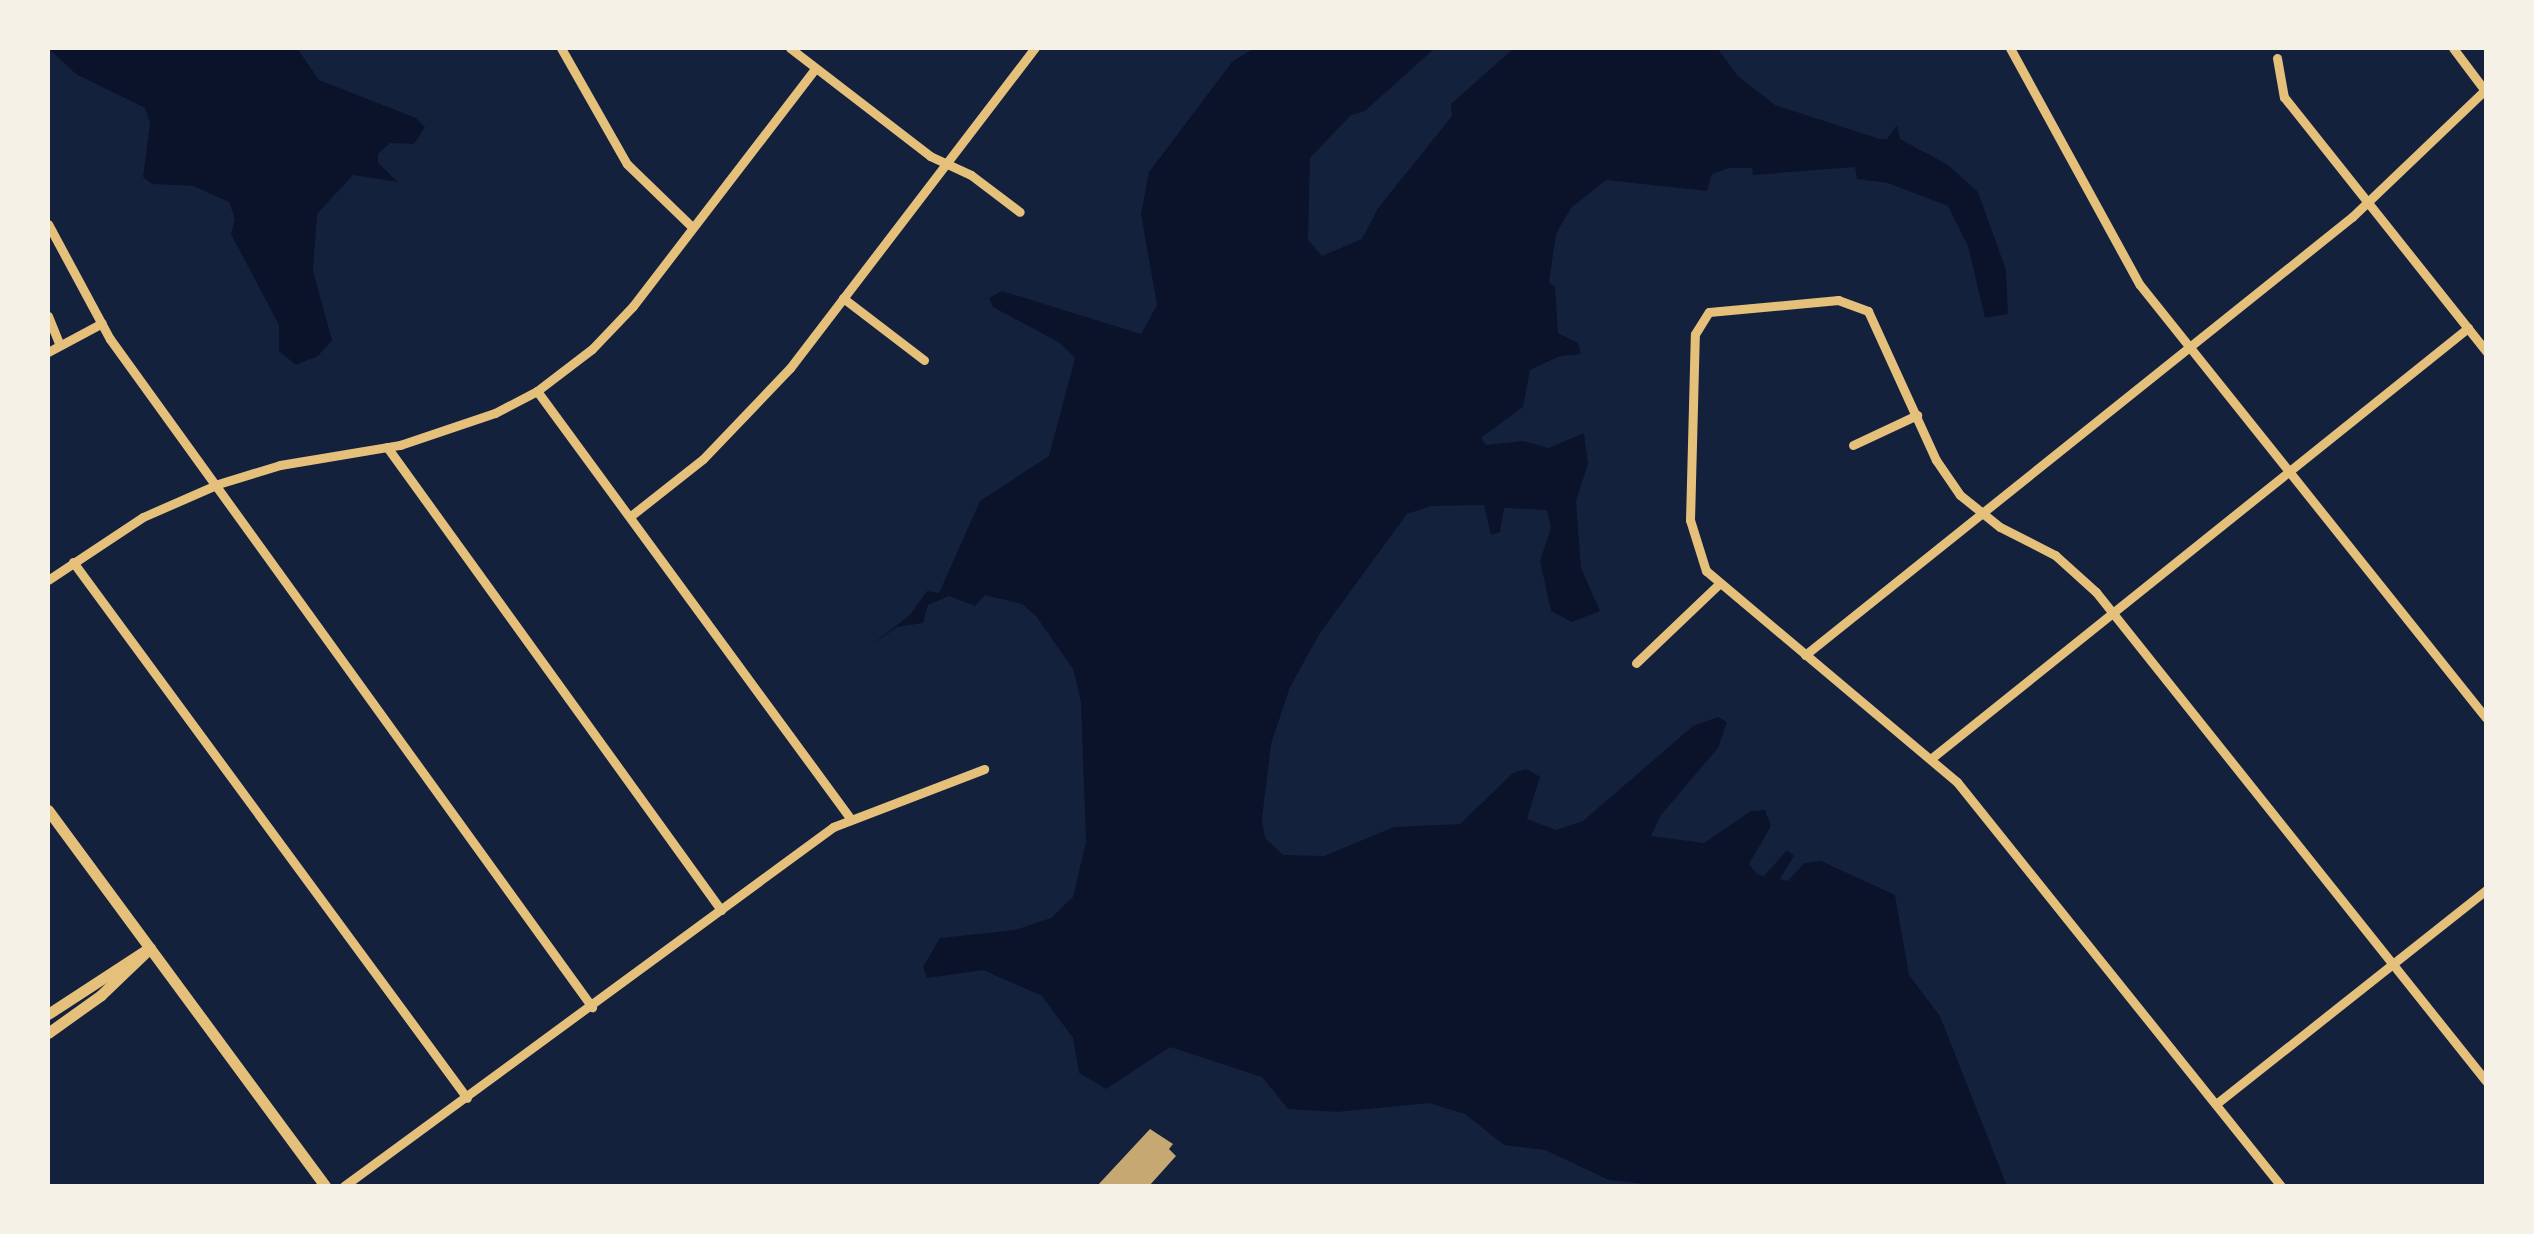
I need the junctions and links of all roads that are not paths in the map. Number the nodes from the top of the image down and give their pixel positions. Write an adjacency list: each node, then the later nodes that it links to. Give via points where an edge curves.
1 (560, 48): 13 (street, via 627,164)
2 (790, 48): 7 (street)
3 (1035, 48): 9 (street)
4 (2010, 48): 19 (street, via 2124,261)
5 (2453, 48): 8 (street)
6 (2277, 58): 10 (street, via 2284,97)
7 (815, 68): 9 (street); 13 (street)
8 (2486, 90): 10 (street)
9 (946, 164): 11 (street); 14 (street)
10 (2368, 204): 17 (street); 19 (street)
11 (1020, 212)
12 (48, 224): 16 (street)
13 (692, 226): 23 (street, via 613,328)
14 (843, 298): 22 (street); 29 (street, via 724,440)
15 (48, 316): 18 (street)
16 (102, 323): 18 (street); 28 (street)
17 (2468, 328): 20 (street); 27 (street)
18 (60, 346): 21 (street)
19 (2192, 346): 27 (street); 30 (street)
20 (2486, 351)
21 (48, 352)
22 (924, 360)
23 (537, 391): 26 (street, via 496,413); 29 (street)
24 (1917, 415): 25 (street); 30 (street, via 1946,479); 33 (street, via 1877,323 1854,304 1709,312 1695,334 1690,520 1700,560)
25 (1853, 444)
26 (387, 446): 28 (street); 43 (street)
27 (2289, 472): 34 (street); 37 (street)
28 (218, 484): 31 (street, via 143,518); 46 (street)
29 (632, 515): 41 (street)
30 (1981, 515): 34 (street, via 2055,554); 35 (street)
31 (73, 562): 32 (street); 50 (street)
32 (48, 580)
33 (1718, 585): 35 (street); 36 (street)
34 (2113, 612): 38 (street); 45 (street)
35 (1805, 655): 38 (street)
36 (1636, 664)
37 (2486, 718)
38 (1933, 757): 51 (street)
39 (984, 769): 41 (street)
40 (48, 810): 44 (street)
41 (850, 818): 43 (street)
42 (2486, 890): 45 (street)
43 (720, 910): 46 (street)
44 (150, 948): 47 (street); 48 (street, via 101,996); 52 (street)
45 (2392, 965): 49 (street); 51 (street)
46 (592, 1007): 50 (street)
47 (48, 1014)
48 (48, 1034)
49 (2486, 1081)
50 (468, 1098): 53 (street)
51 (2216, 1104): 54 (street)
52 (324, 1186)
53 (344, 1186)
54 (2281, 1186)

